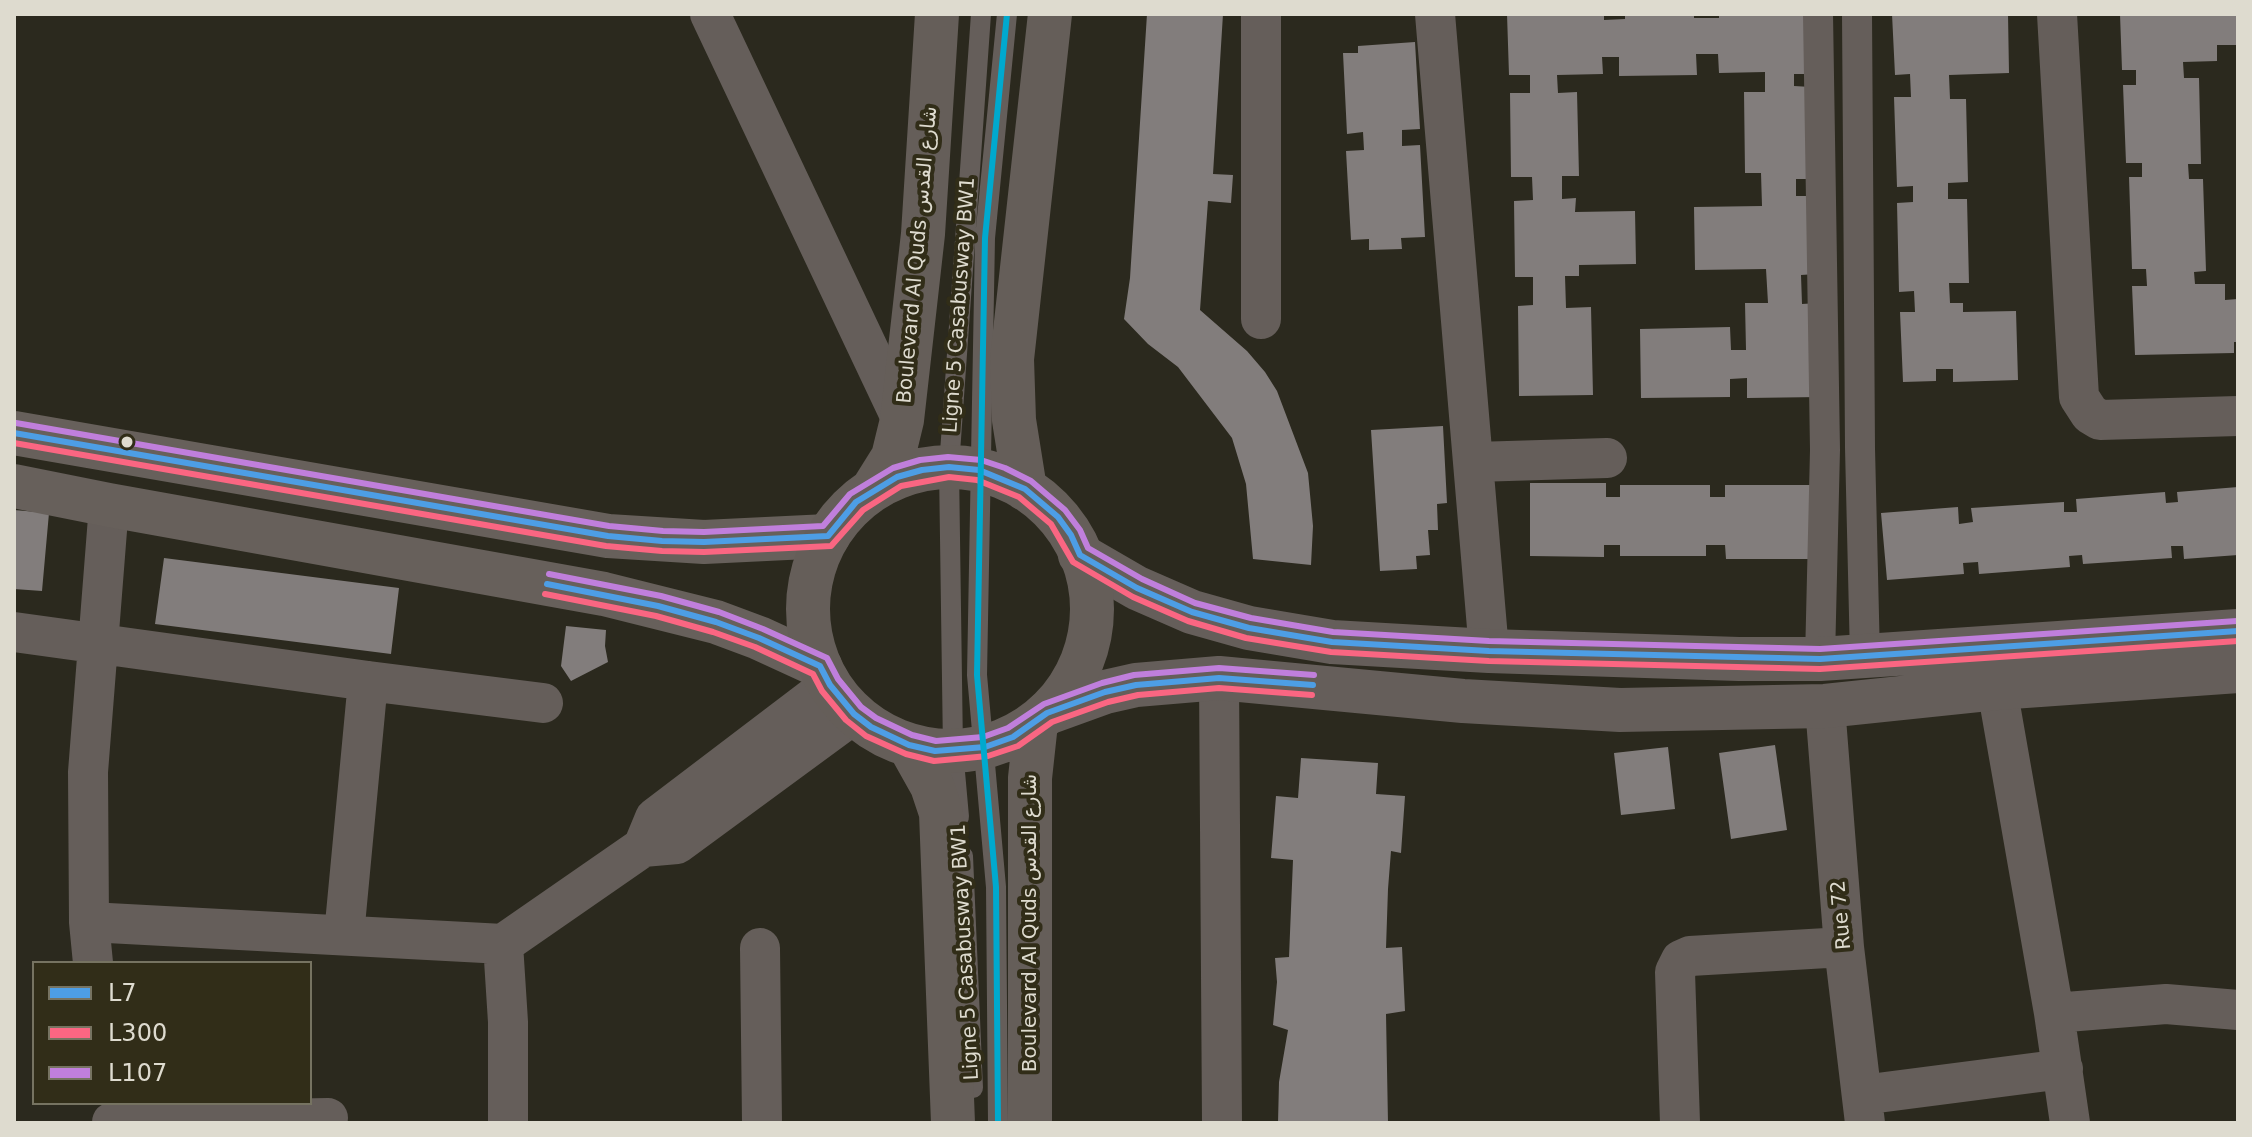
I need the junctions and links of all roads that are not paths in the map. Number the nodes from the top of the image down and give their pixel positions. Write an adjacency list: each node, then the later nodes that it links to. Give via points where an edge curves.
1 (710, 14): 13 (street)
2 (937, 14): 13 (main road, Boulevard Al Quds شارع القدس, via 923,234)
3 (981, 14): 17 (lane, Ligne 5 Casabusway BW1)
4 (1007, 14): 17 (lane, Ligne 5 Casabusway BW1)
5 (1050, 14): 20 (main road, via 1012,359 1014,420)
6 (1261, 14): 11 (street)
7 (1435, 14): 16 (street)
8 (1818, 14): 29 (street, via 1825,450)
9 (1857, 14): 28 (street)
10 (2057, 14): 12 (street, via 2083,406 2100,420)
11 (1261, 319)
12 (2238, 416)
13 (902, 420): 19 (main road, Boulevard Al Quds شارع القدس, via 893,457)
14 (14, 433): 22 (main road, via 608,536 704,542)
15 (1607, 458): 16 (street)
16 (1475, 462): 27 (street)
17 (964, 469): 19 (main road, via 922,470); 20 (main road); 39 (lane, Ligne 5 Casabusway BW1); 39 (lane, Ligne 5 Casabusway BW1, via 977,675)
18 (14, 486): 21 (main road)
19 (873, 489): 22 (main road)
20 (1025, 489): 23 (main road, via 1058,517)
21 (109, 505): 26 (street); 33 (main road, via 617,597 759,638)
22 (828, 536): 33 (main road, via 811,578 809,623)
23 (1080, 555): 27 (street, via 1192,612 1249,628 1332,642); 37 (main road, via 1089,581 1089,639 1066,692)
24 (2238, 631): 28 (street)
25 (14, 632): 26 (street)
26 (96, 643): 32 (street); 40 (street, via 88,772)
27 (1489, 651): 29 (street)
28 (1865, 657): 29 (street)
29 (1820, 659)
30 (2238, 671): 34 (street)
31 (1219, 678): 36 (street, via 1620,710); 37 (street, via 1136,685); 57 (street)
32 (368, 681): 35 (street); 41 (street)
33 (835, 688): 38 (main road, via 890,738); 42 (street, via 655,818 643,847)
34 (1997, 688): 36 (street); 47 (street)
35 (543, 703)
36 (1825, 706): 43 (street, Rue 72)
37 (1041, 718): 39 (main road, via 1013,737); 56 (main road, Boulevard Al Quds شارع القدس, via 1030,778)
38 (909, 745): 39 (main road, via 935,751); 50 (main road, via 941,813)
39 (969, 749): 50 (lane, Ligne 5 Casabusway BW1); 55 (lane, Ligne 5 Casabusway BW1, via 996,887)
40 (89, 922): 41 (street); 45 (street)
41 (344, 935): 42 (street)
42 (503, 944): 53 (street)
43 (1844, 947): 49 (street, Rue 72); 58 (street, via 1681,960 1675,972)
44 (760, 948): 54 (street)
45 (93, 961)
46 (2238, 1010): 47 (street, via 2166,1004)
47 (2054, 1013): 48 (street)
48 (2063, 1069): 49 (street); 59 (street)
49 (1864, 1109)
50 (963, 1115)
51 (111, 1116): 52 (street)
52 (328, 1118)
53 (508, 1123)
54 (762, 1123)
55 (998, 1123)
56 (1030, 1123)
57 (1222, 1123)
58 (1680, 1123)
59 (2070, 1123)

